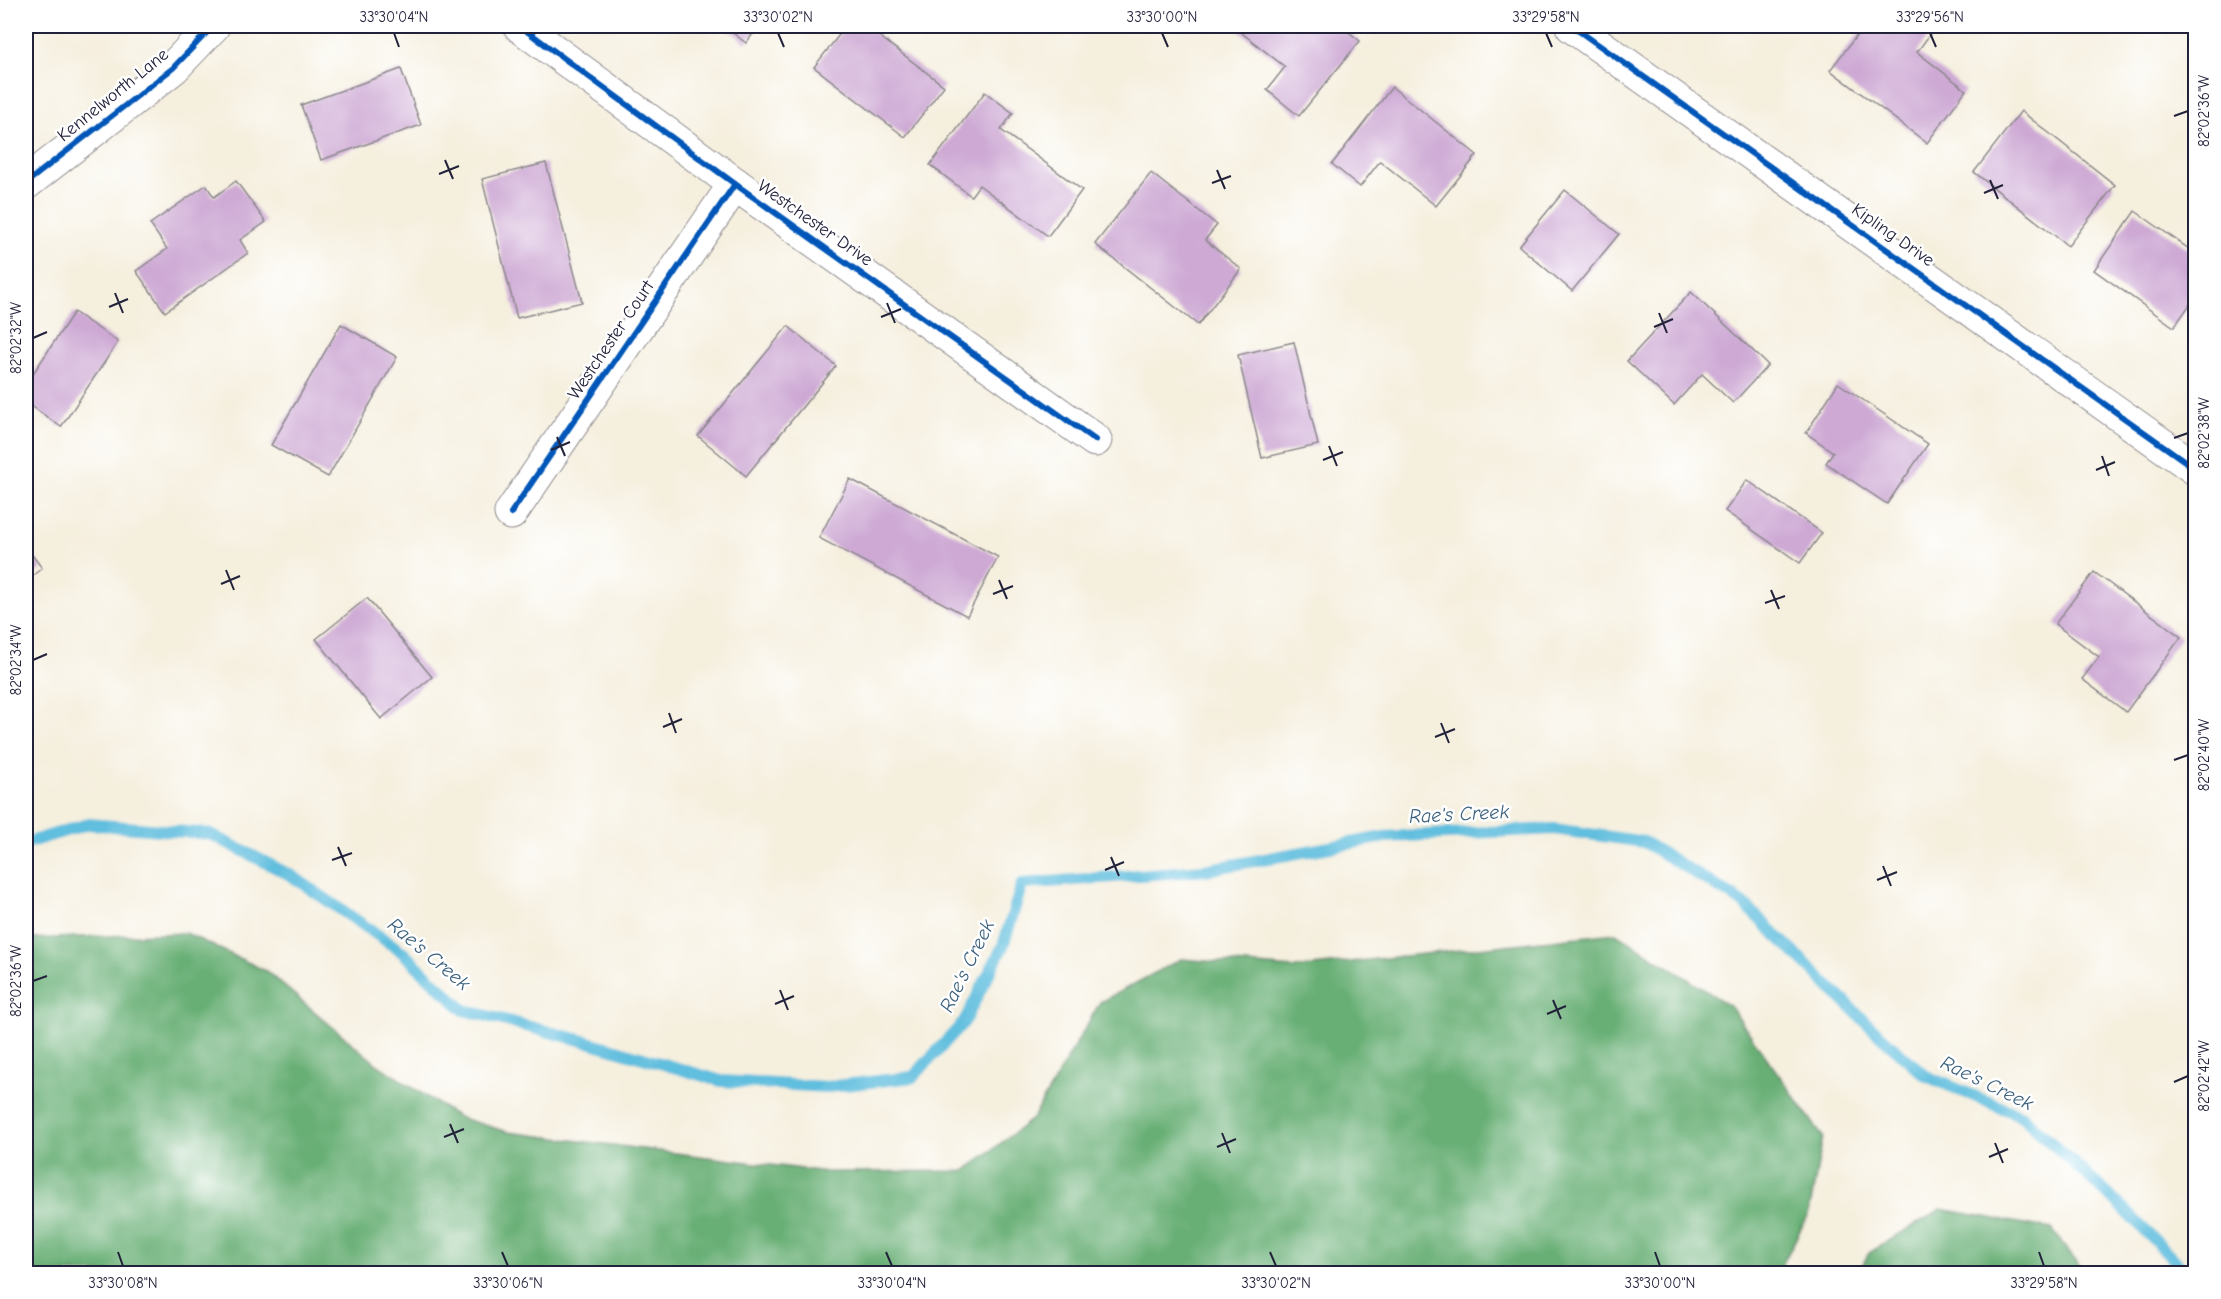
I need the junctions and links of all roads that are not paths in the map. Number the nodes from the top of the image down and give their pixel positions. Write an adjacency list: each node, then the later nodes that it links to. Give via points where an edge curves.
1 (213, 26): 4 (street, Kennelworth Lane, via 173,68)
2 (520, 26): 5 (street, Westchester Drive)
3 (1572, 26): 7 (street, Kipling Drive)
4 (26, 183)
5 (735, 184): 6 (street, Westchester Drive); 8 (street, Westchester Court)
6 (1095, 440)
7 (2196, 469)
8 (511, 513)

